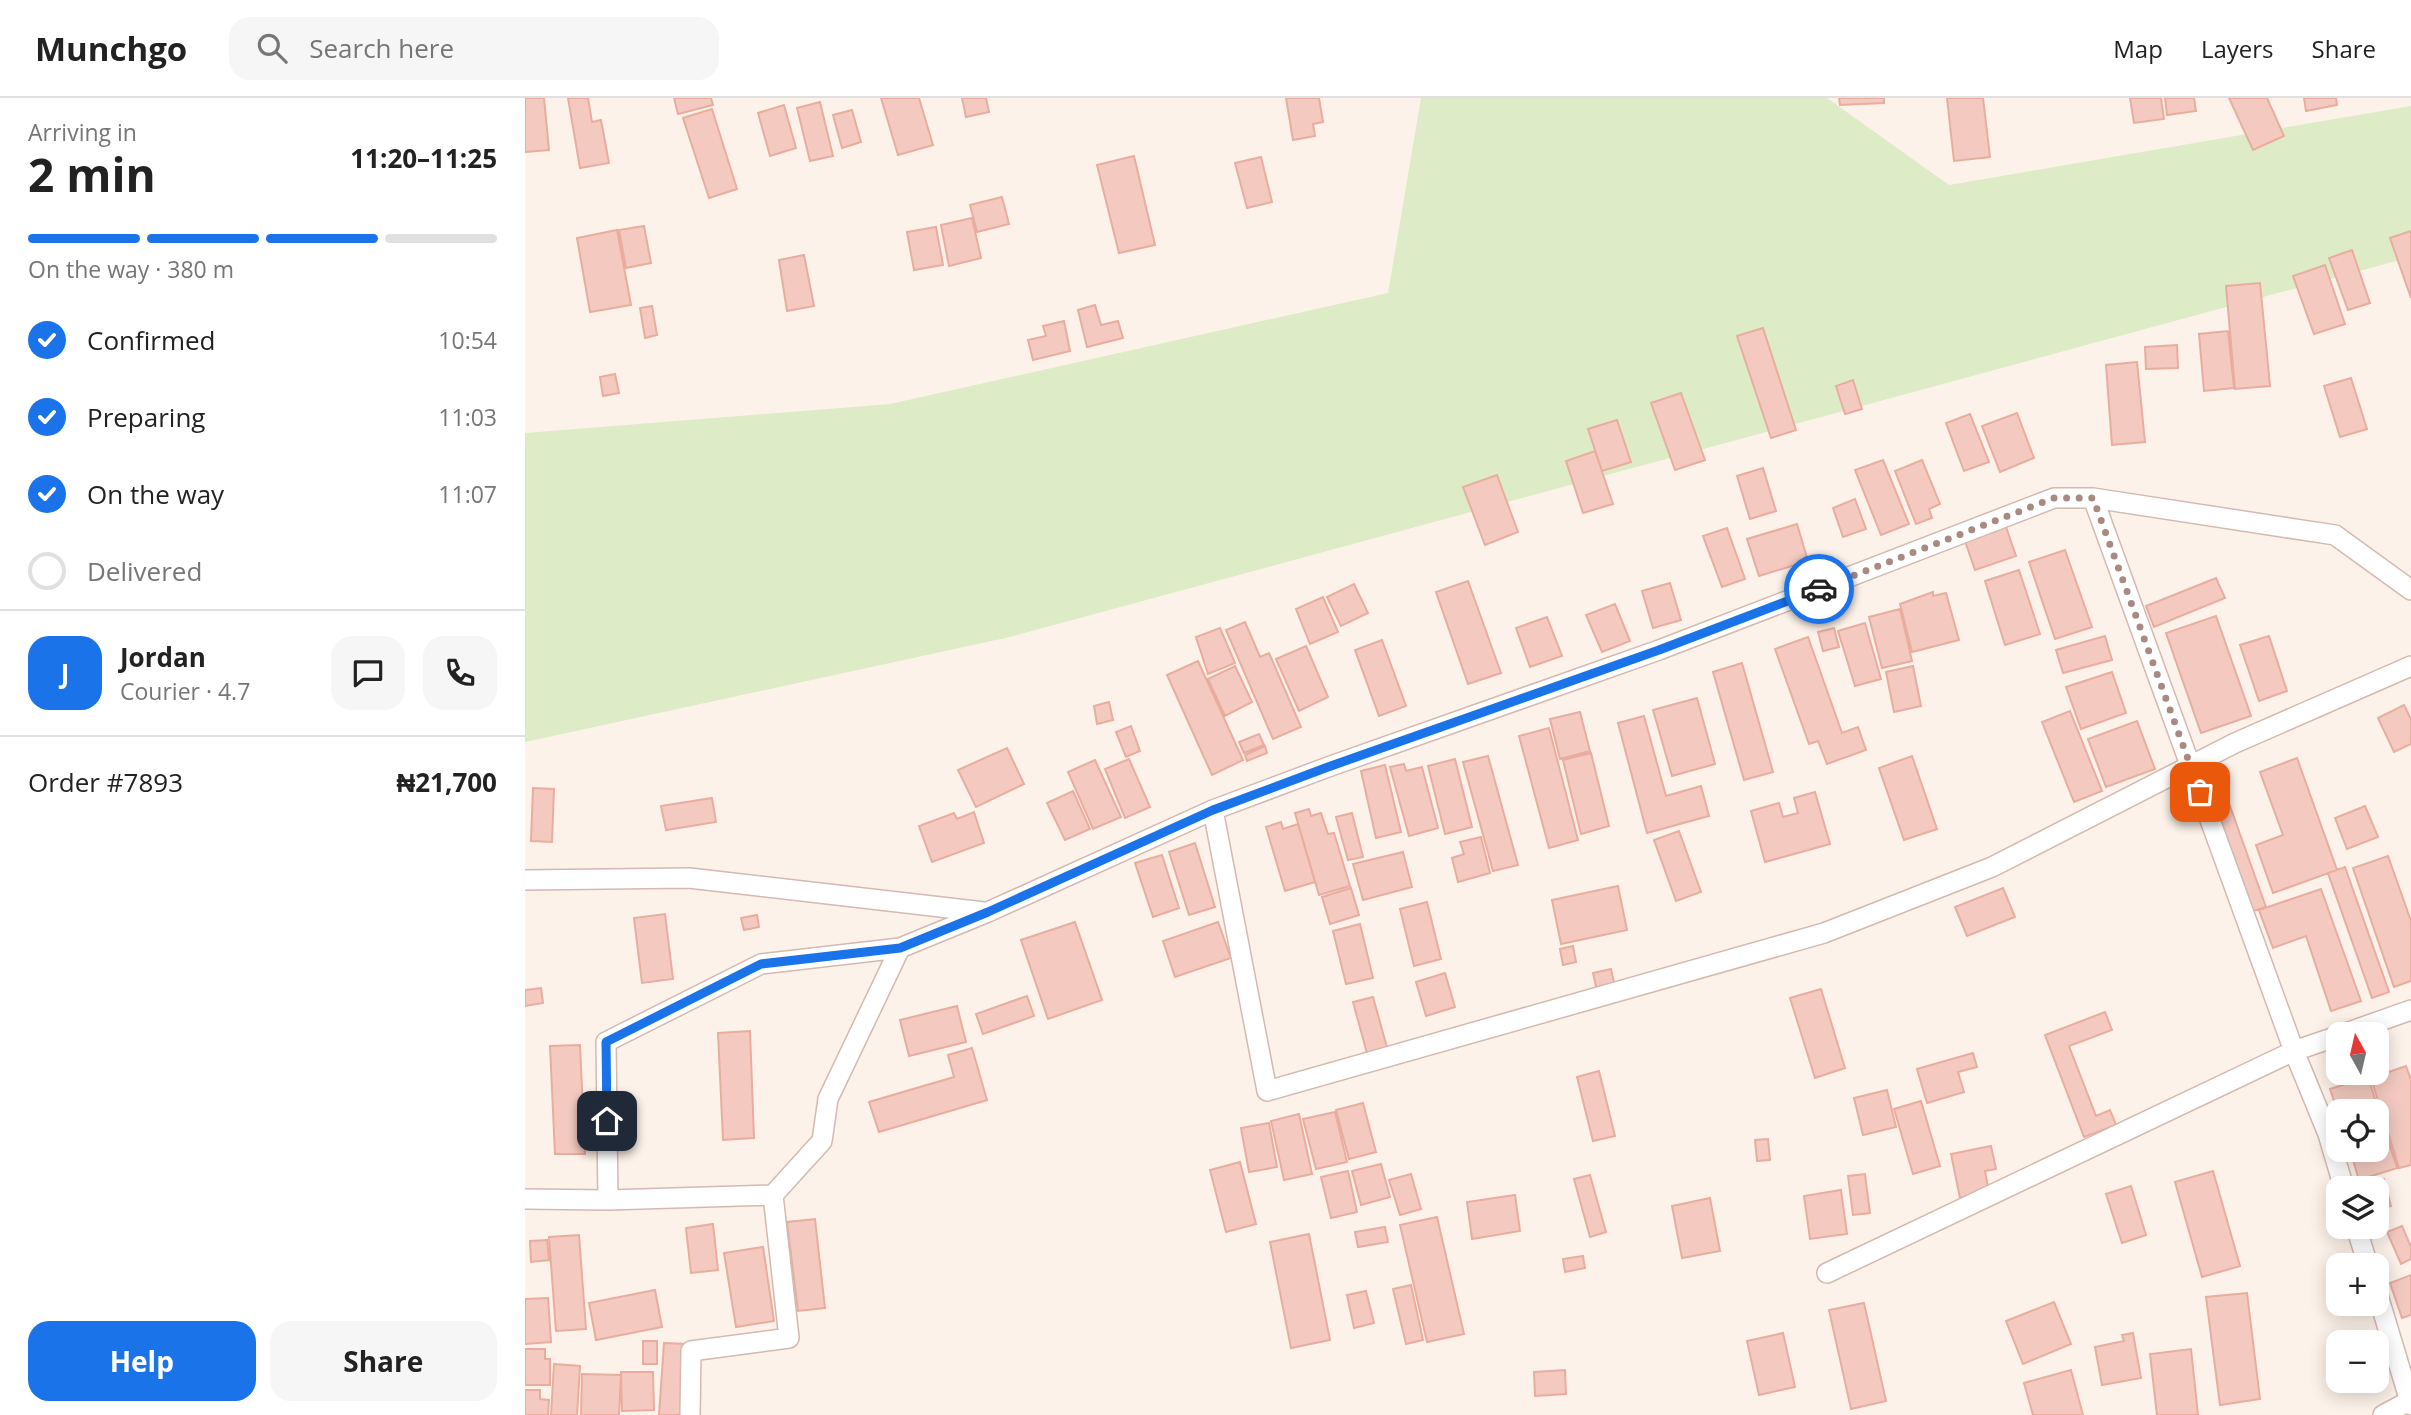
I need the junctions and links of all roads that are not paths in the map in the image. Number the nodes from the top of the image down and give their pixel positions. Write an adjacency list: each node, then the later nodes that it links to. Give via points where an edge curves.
1 (2093, 498): 2 (street, via 2335,535); 4 (street); 5 (street, via 2054,498 1659,650)
2 (2411, 590)
3 (2411, 666): 4 (street)
4 (2190, 766): 5 (street, via 1992,867 1824,933 1267,1091); 12 (street)
5 (1213, 810): 7 (street)
6 (525, 880): 7 (street, via 689,878)
7 (988, 912): 8 (street)
8 (900, 948): 14 (street, via 828,1099 822,1141); 16 (street, via 761,964 606,1042)
9 (2411, 1010): 10 (street)
10 (2377, 1022)
11 (2326, 1040): 12 (street)
12 (2294, 1052): 13 (street); 17 (street)
13 (2340, 1176)
14 (773, 1195): 16 (street); 20 (street, via 789,1338 691,1351)
15 (525, 1199): 16 (street)
16 (608, 1200)
17 (1827, 1273)
18 (2384, 1316): 19 (street)
19 (2411, 1402): 21 (street)
20 (690, 1415)
21 (2383, 1415)

